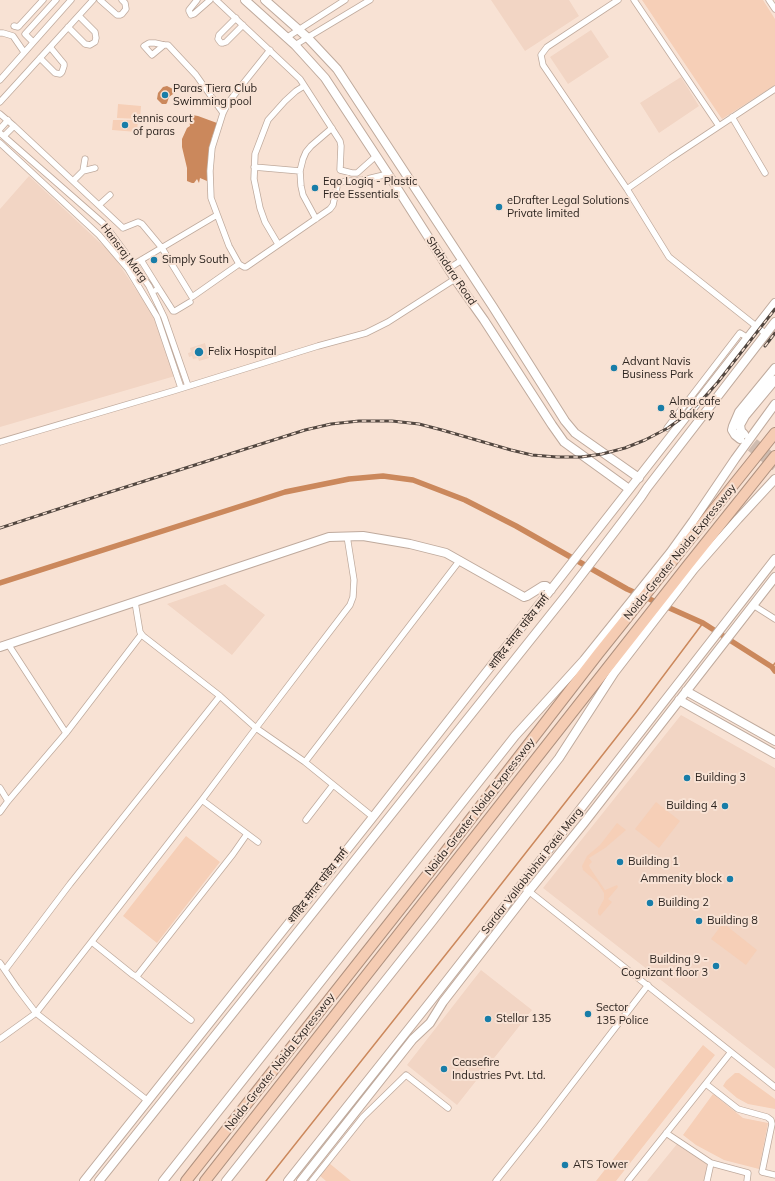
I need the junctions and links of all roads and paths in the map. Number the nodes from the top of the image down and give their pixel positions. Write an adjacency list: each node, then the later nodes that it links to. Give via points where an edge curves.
1 (43, 0): 21 (street, via 18,27)
2 (56, 0): 27 (street, via 25,34)
3 (71, 0): 27 (street)
4 (93, 0): 18 (street)
5 (100, 0): 6 (street, via 120,15 126,9)
6 (122, 0)
7 (197, 0): 8 (street, via 189,10 191,15)
8 (210, 0)
9 (216, 0): 19 (street)
10 (245, 0): 25 (street, Shahdara Road)
11 (265, 0): 23 (street, Shahdara Road)
12 (345, 0): 23 (street)
13 (370, 0): 26 (street)
14 (618, 0): 61 (street, via 546,47 541,55 543,65)
15 (634, 0): 45 (street)
16 (769, 0): 17 (street)
17 (775, 9)
18 (79, 16): 22 (street); 22 (street, via 93,30 95,42 85,44)
19 (236, 18): 20 (street); 20 (street, via 219,35 218,39 221,42 226,42)
20 (243, 25): 31 (street)
21 (14, 26)
22 (68, 27): 30 (street)
23 (298, 30): 25 (street); 26 (street, Shahdara Road)
24 (0, 33): 32 (street, via 13,36)
25 (286, 38): 29 (street, Shahdara Road)
26 (308, 38): 29 (street); 69 (street, Shahdara Road, via 337,69)
27 (33, 42): 32 (street)
28 (164, 45): 40 (street, via 168,45 196,75)
29 (295, 45): 50 (street, Shahdara Road, via 325,78)
30 (50, 47): 33 (street); 33 (street, via 64,64 62,72 55,73)
31 (270, 50): 37 (street, via 300,78); 40 (street)
32 (24, 52): 35 (street)
33 (40, 58): 39 (street)
34 (0, 72): 35 (street)
35 (8, 72): 36 (street)
36 (0, 80)
37 (304, 86): 46 (street); 52 (street, via 268,120 256,150)
38 (775, 89): 42 (street)
39 (0, 102)
40 (223, 113): 64 (street, via 212,148 210,171 210,198)
41 (0, 114): 43 (street)
42 (732, 117): 45 (street); 57 (street)
43 (8, 120): 44 (street); 47 (street)
44 (14, 126): 48 (street); 59 (street)
45 (719, 126): 61 (street)
46 (332, 128): 54 (street, via 341,144); 56 (street, via 306,152)
47 (0, 129)
48 (2, 134): 70 (street, Hansraj Marg, via 105,225)
49 (0, 143): 72 (street, Hansraj Marg, via 99,235)
50 (376, 156): 54 (street, via 358,173); 58 (street, Shahdara Road)
51 (85, 159): 55 (street)
52 (254, 167): 56 (street); 66 (street, via 254,185 260,208)
53 (95, 168): 55 (street)
54 (340, 170): 60 (street)
55 (83, 171): 59 (street)
56 (300, 171): 65 (street, via 303,195)
57 (765, 173)
58 (388, 174): 60 (street); 73 (street, Shahdara Road)
59 (73, 181): 63 (street)
60 (338, 182): 65 (street, via 332,207)
61 (627, 189): 80 (street, via 669,257)
62 (110, 195): 63 (street)
63 (99, 205): 67 (street, via 122,228 138,222 142,224)
64 (217, 215): 67 (street); 71 (street)
65 (316, 219): 66 (street)
66 (278, 244): 71 (street, via 246,267)
67 (162, 248): 68 (street); 71 (street, via 192,297)
68 (141, 260): 70 (street); 75 (street)
69 (462, 260): 73 (street); 92 (street, Shahdara Road, via 565,421 575,433)
70 (134, 264): 72 (street); 76 (street, Hansraj Marg)
71 (239, 264)
72 (128, 269): 86 (street, Hansraj Marg, via 157,317)
73 (448, 269): 74 (street, Shahdara Road)
74 (455, 279): 85 (street, via 388,322 366,332); 94 (street, Shahdara Road, via 564,442)
75 (158, 289): 76 (street); 77 (street, via 173,311)
76 (152, 293): 85 (street, Hansraj Marg, via 164,317)
77 (190, 302)
78 (775, 303): 80 (street, शाहिद मंगल पांडेय मार्ग)
79 (775, 322): 81 (street)
80 (757, 327): 81 (street); 82 (street, शाहिद मंगल पांडेय मार्ग)
81 (766, 334): 110 (street)
82 (748, 338): 88 (street, via 740,333); 92 (street, शाहिद मंगल पांडेय मार्ग)
83 (775, 368): 84 (street, via 738,412 732,426 735,435 742,436 742,420)
84 (775, 380)
85 (188, 386): 86 (street)
86 (181, 388): 90 (street)
87 (775, 404): 96 (street, via 693,521)
88 (667, 428)
89 (775, 433): 96 (highway, Noida-Greater Noida Expressway)
90 (0, 442)
91 (775, 456): 99 (highway, Noida-Greater Noida Expressway)
92 (639, 478): 94 (street, शाहिद मंगल पांडेय मार्ग)
93 (775, 479): 99 (street)
94 (629, 489): 101 (street, शाहिद मंगल पांडेय मार्ग)
95 (347, 536): 98 (street, via 363,536 410,544 446,553); 102 (street, via 329,536); 114 (street, via 354,580 350,605)
96 (673, 555): 105 (highway, Noida-Greater Noida Expressway)
97 (775, 559): 128 (street, Sardar Vallabhbhai Patel Marg)
98 (460, 560): 101 (street, via 524,597 543,586); 118 (street)
99 (691, 567): 107 (highway, Noida-Greater Noida Expressway)
100 (775, 577): 103 (street, Sardar Vallabhbhai Patel Marg)
101 (553, 588): 109 (street, शाहिद मंगल पांडेय मार्ग)
102 (134, 602): 106 (street); 108 (street)
103 (752, 606): 104 (street); 111 (street, Sardar Vallabhbhai Patel Marg)
104 (775, 619)
105 (613, 630): 150 (street, via 515,736); 151 (highway, Noida-Greater Noida Expressway, via 439,860)
106 (141, 635): 112 (street); 115 (street)
107 (634, 641): 152 (highway, Noida-Greater Noida Expressway); 153 (street, via 559,758)
108 (4, 645): 115 (street)
109 (502, 654): 110 (street); 124 (street, शाहिद मंगल पांडेय मार्ग)
110 (511, 663): 149 (street)
111 (686, 691): 113 (street, Sardar Vallabhbhai Patel Marg); 116 (street)
112 (220, 696): 114 (street); 132 (street)
113 (679, 700): 117 (street); 129 (street, Sardar Vallabhbhai Patel Marg)
114 (256, 728): 118 (street); 121 (street)
115 (66, 733): 122 (street)
116 (775, 741)
117 (775, 754)
118 (305, 762): 119 (street)
119 (333, 785): 124 (street); 125 (street)
120 (0, 788): 122 (street)
121 (202, 800): 126 (street); 130 (street)
122 (8, 801): 123 (street)
123 (0, 812)
124 (373, 816): 141 (street, शाहिद मंगल पांडेय मार्ग)
125 (306, 820)
126 (247, 834): 127 (street); 133 (street, via 140,974)
127 (258, 842)
128 (521, 885): 129 (street); 145 (street, Sardar Vallabhbhai Patel Marg)
129 (529, 891): 134 (street); 147 (street, Sardar Vallabhbhai Patel Marg, via 430,1022 413,1039)
130 (92, 942): 133 (street); 135 (street)
131 (0, 962): 132 (street)
132 (5, 970): 135 (street)
133 (135, 976): 136 (street)
134 (648, 985): 138 (street); 156 (street)
135 (36, 1013): 137 (street); 141 (street)
136 (191, 1020)
137 (0, 1039)
138 (731, 1052): 139 (street); 140 (street)
139 (706, 1084): 143 (street); 146 (street, via 738,1109 771,1120 762,1172)
140 (775, 1087)
141 (148, 1101): 148 (street, शाहिद मंगल पांडेय मार्ग)
142 (448, 1108): 155 (street, via 406,1075 363,1117)
143 (666, 1133): 144 (street); 157 (street)
144 (711, 1163): 158 (street); 159 (street, via 748,1173)
145 (294, 1172): 147 (street); 154 (street, Sardar Vallabhbhai Patel Marg)
146 (775, 1175)
147 (303, 1180)
148 (84, 1181)
149 (99, 1181)
150 (163, 1181)
151 (186, 1181)
152 (205, 1181)
153 (226, 1181)
154 (288, 1181)
155 (312, 1181)
156 (496, 1181)
157 (628, 1181)
158 (707, 1181)
159 (747, 1181)

